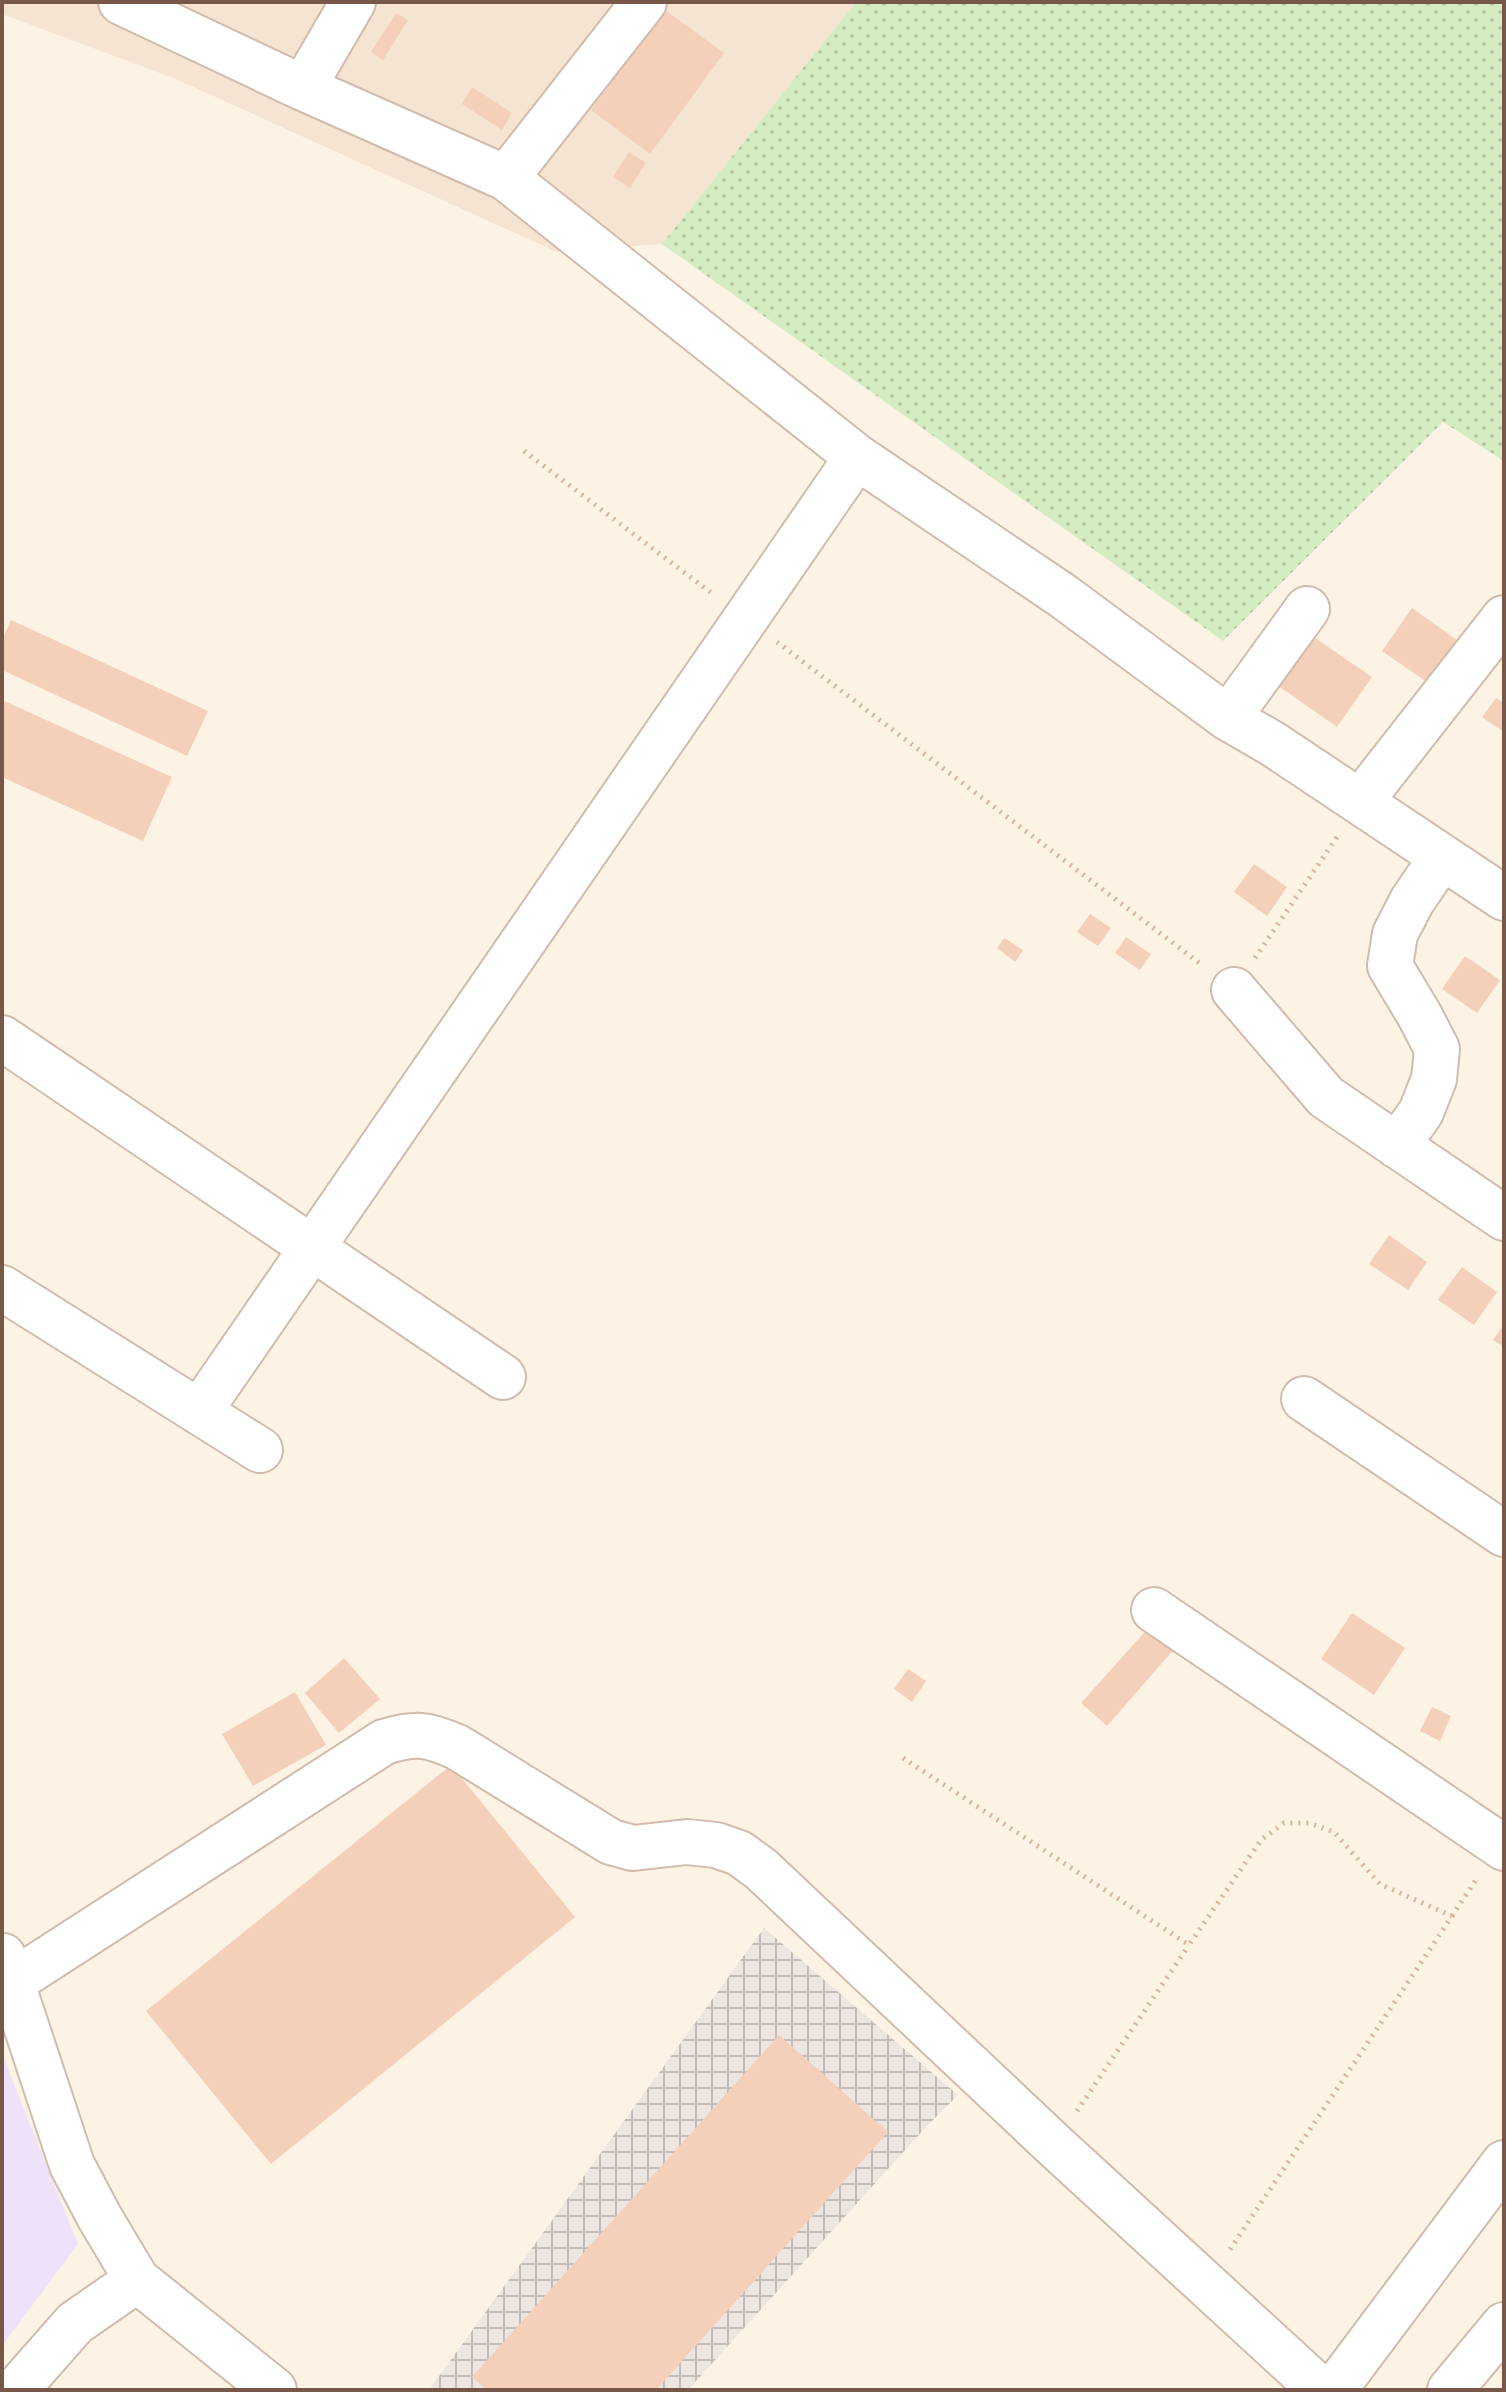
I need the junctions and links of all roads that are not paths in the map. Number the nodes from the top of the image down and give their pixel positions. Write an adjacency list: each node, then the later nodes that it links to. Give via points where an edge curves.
1 (121, 2): 4 (street)
2 (353, 2): 4 (street)
3 (644, 2): 5 (street)
4 (303, 88): 5 (street)
5 (506, 178): 6 (street)
6 (857, 457): 9 (street, via 1063,596); 17 (street)
7 (1307, 609): 9 (street)
8 (1504, 618): 10 (street)
9 (1228, 718): 10 (street)
10 (1360, 802): 11 (street)
11 (1442, 857): 12 (street); 15 (street, via 1395,934 1390,966 1437,1049 1434,1079 1421,1112)
12 (1504, 898)
13 (1234, 990): 15 (street, via 1326,1097)
14 (2, 1038): 17 (street)
15 (1397, 1146): 16 (street)
16 (1504, 1218)
17 (313, 1246): 19 (street); 21 (street)
18 (2, 1288): 21 (street)
19 (503, 1377)
20 (1304, 1399): 23 (street)
21 (199, 1412): 22 (street)
22 (260, 1450)
23 (1504, 1534)
24 (1154, 1610): 25 (street)
25 (1504, 1848)
26 (7, 1968): 28 (street, via 72,2165); 32 (street, via 384,1742 404,1735 430,1736 457,1747 611,1842 633,1848 687,1842 716,1845 761,1869)
27 (1504, 2163): 33 (street)
28 (137, 2280): 30 (street, via 75,2323); 31 (street)
29 (1504, 2325): 34 (street)
30 (16, 2390)
31 (274, 2390)
32 (1321, 2390)
33 (1334, 2390)
34 (1450, 2390)

